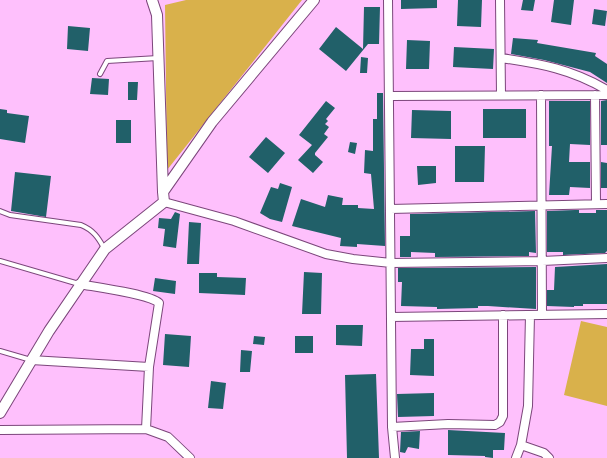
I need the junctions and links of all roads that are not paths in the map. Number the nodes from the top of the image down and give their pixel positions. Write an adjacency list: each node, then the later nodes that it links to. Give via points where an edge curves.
1 (152, 0): 5 (street, via 157,15)
2 (314, 0): 14 (street, via 212,122)
3 (388, 0): 13 (street)
4 (500, 0): 6 (street)
5 (159, 58): 7 (lane, via 107,61); 14 (street)
6 (501, 58): 8 (street, via 549,65 590,80); 9 (street)
7 (100, 74)
8 (607, 90)
9 (502, 95): 10 (street); 13 (street)
10 (540, 95): 11 (street); 17 (street)
11 (595, 95): 12 (street); 15 (street)
12 (607, 95)
13 (389, 96): 18 (street)
14 (163, 197): 20 (street); 24 (street, via 326,254)
15 (596, 204): 16 (street); 17 (street)
16 (607, 204)
17 (542, 206): 18 (street); 22 (street)
18 (390, 209): 24 (street)
19 (0, 211): 20 (lane, via 10,215 81,225 97,235)
20 (105, 249): 25 (street)
21 (607, 258): 22 (street)
22 (542, 261): 24 (street); 29 (street)
23 (0, 262): 25 (lane)
24 (391, 263): 30 (street)
25 (79, 284): 32 (street); 33 (street, via 144,296 158,303)
26 (607, 314): 29 (street)
27 (503, 315): 28 (street); 30 (street); 35 (street, via 503,416 500,422 495,425)
28 (530, 315): 29 (street); 38 (street, via 528,406)
29 (542, 315)
30 (391, 317): 35 (street)
31 (0, 351): 32 (lane)
32 (31, 360): 33 (street); 34 (street)
33 (149, 367): 37 (street)
34 (0, 413)
35 (392, 427): 40 (street)
36 (0, 430): 37 (street)
37 (146, 430): 39 (street, via 168,437)
38 (521, 445): 41 (street); 42 (street, via 544,453)
39 (190, 458)
40 (395, 458)
41 (516, 458)
42 (549, 458)

